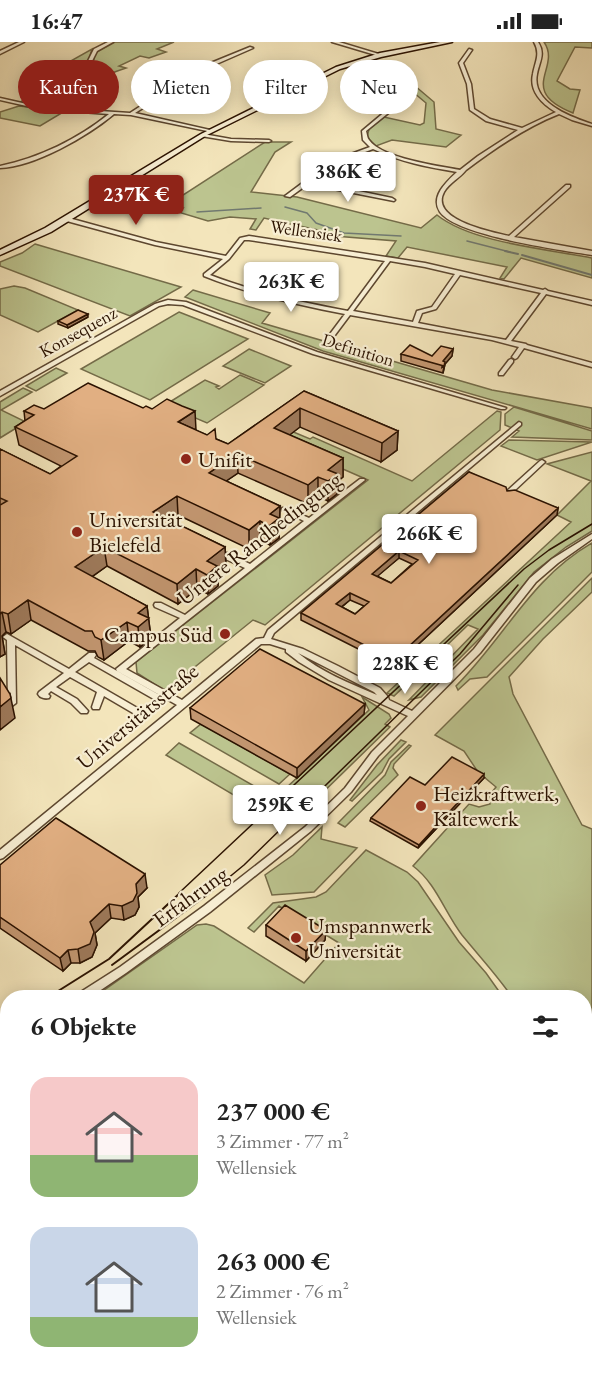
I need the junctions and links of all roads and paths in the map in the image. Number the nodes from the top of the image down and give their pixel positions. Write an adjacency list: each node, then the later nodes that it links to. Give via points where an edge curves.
1 (21, 42): 8 (street)
2 (111, 42): 10 (street, via 95,50)
3 (334, 42): 9 (street)
4 (449, 42): 9 (main road)
5 (536, 42): 14 (street, via 541,54 535,89 545,102)
6 (251, 48): 11 (street)
7 (470, 50): 20 (street, via 460,63 469,84 472,110 488,120)
8 (0, 53)
9 (380, 55): 21 (main road, via 338,68)
10 (91, 60)
11 (222, 60)
12 (0, 99): 13 (street)
13 (18, 105)
14 (561, 112): 19 (street); 20 (street)
15 (119, 113): 17 (street)
16 (111, 114): 24 (street, via 43,154)
17 (131, 114): 21 (street)
18 (385, 114): 23 (street, via 364,130 363,139)
19 (592, 125)
20 (522, 130): 25 (street)
21 (206, 133): 22 (street, via 231,140); 30 (main road)
22 (269, 141)
23 (372, 148): 25 (street); 26 (street, via 338,160)
24 (2, 167)
25 (462, 172): 31 (street, via 443,190 440,204 444,213 463,225)
26 (308, 182): 28 (street); 29 (street)
27 (568, 186): 31 (street)
28 (288, 196)
29 (392, 200)
30 (65, 219): 33 (main road); 34 (street)
31 (510, 238): 32 (street)
32 (592, 253)
33 (0, 254)
34 (227, 258): 35 (street, Wellensiek, via 242,239 248,238); 40 (street, Wellensiek, via 207,276 298,303)
35 (389, 259): 36 (street, Wellensiek); 40 (street)
36 (459, 272): 37 (street, Wellensiek); 41 (street, via 434,308 419,312)
37 (545, 291): 39 (street, Wellensiek); 42 (street)
38 (173, 302): 47 (street, Konsequenz, via 157,305); 48 (street, Definition, via 315,353)
39 (592, 303)
40 (348, 313): 41 (street, Wellensiek); 43 (street)
41 (415, 324): 42 (street, Wellensiek)
42 (508, 341): 44 (street, Wellensiek)
43 (327, 342)
44 (524, 345): 45 (street, Wellensiek); 46 (street)
45 (592, 365)
46 (501, 374)
47 (0, 393)
48 (503, 408)
49 (519, 424): 51 (street, Universitätsstraße)
50 (542, 462): 54 (street, via 510,493)
51 (462, 471): 52 (street); 62 (street, Universitätsstraße, via 271,632)
52 (472, 475)
53 (362, 480): 56 (street, Untere Randbedingung)
54 (501, 487)
55 (284, 509): 56 (street)
56 (309, 521): 59 (street, Untere Randbedingung)
57 (592, 536): 75 (street, Erfahrung, via 533,580 477,651)
58 (224, 555): 59 (street)
59 (250, 567): 61 (street, Untere Randbedingung)
60 (159, 604): 61 (street)
61 (185, 618): 64 (street, Untere Randbedingung)
62 (267, 640): 71 (street, Universitätsstraße, via 255,644); 75 (street)
63 (107, 664): 64 (street)
64 (120, 669): 71 (street)
65 (69, 672): 66 (street); 67 (street); 69 (street, via 91,657); 70 (street, via 9,638)
66 (50, 687): 68 (street, via 42,694); 74 (street)
67 (101, 691): 72 (street); 73 (street)
68 (46, 696)
69 (162, 700)
70 (12, 703)
71 (182, 704): 76 (street, Universitätsstraße)
72 (96, 707)
73 (137, 708)
74 (84, 711)
75 (413, 715): 77 (street, Erfahrung, via 375,754 348,790 288,848)
76 (0, 855)
77 (92, 990)

